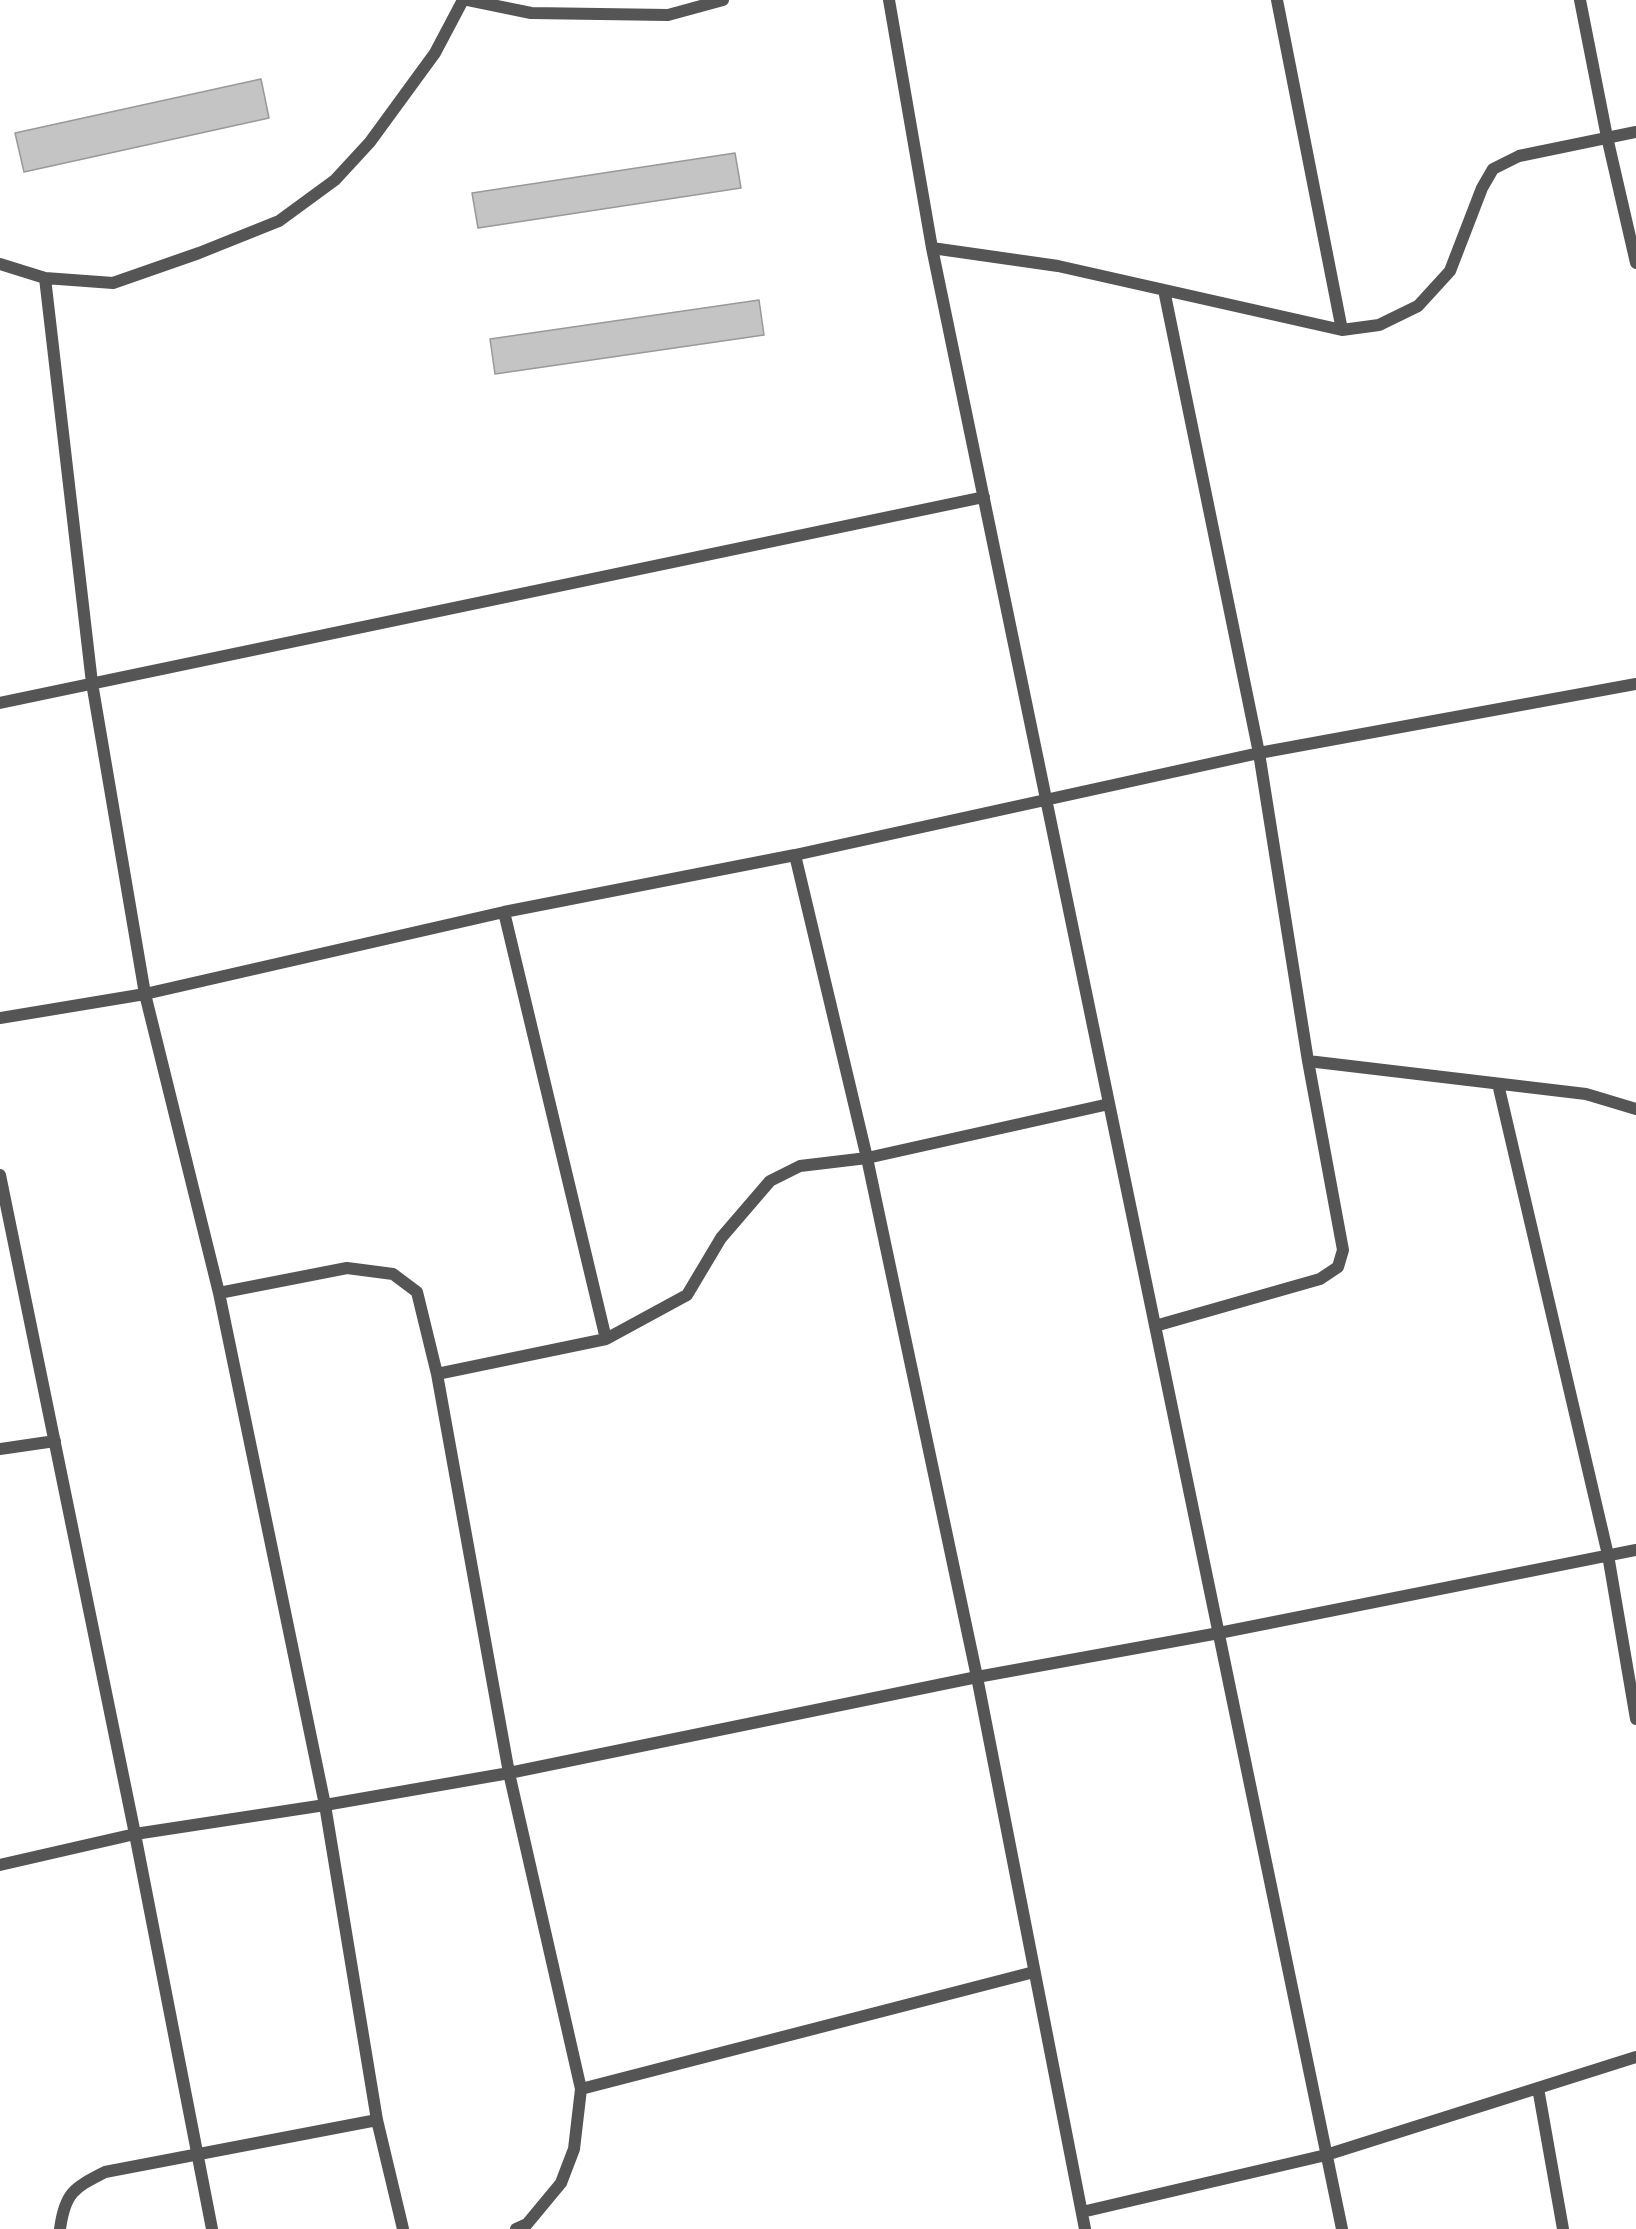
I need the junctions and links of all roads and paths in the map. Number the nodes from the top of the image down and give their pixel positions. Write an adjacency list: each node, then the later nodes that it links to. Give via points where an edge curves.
1 (463, 0): 14 (street, via 435,52 370,142 335,180 279,221 113,283)
2 (468, 0): 8 (street)
3 (531, 0): 8 (street)
4 (723, 0): 8 (street, via 668,15)
5 (889, 0): 11 (street)
6 (1276, 0): 16 (street)
7 (1580, 0): 10 (street)
8 (531, 13)
9 (1636, 132): 10 (street)
10 (1607, 137): 12 (street); 16 (street, via 1520,156 1493,169 1450,271 1418,306 1379,325)
11 (932, 248): 15 (street, via 1058,266); 17 (street)
12 (1636, 263)
13 (0, 264): 14 (street)
14 (45, 278): 18 (street)
15 (1164, 290): 16 (street); 21 (street)
16 (1342, 330)
17 (984, 497): 18 (street); 22 (street)
18 (92, 683): 20 (street); 25 (street)
19 (1636, 684): 21 (street)
20 (0, 703)
21 (1259, 753): 22 (street); 27 (street)
22 (1044, 799): 23 (street); 29 (street)
23 (795, 855): 24 (street); 31 (street)
24 (504, 912): 25 (street); 35 (street)
25 (145, 994): 26 (street); 33 (street)
26 (0, 1018)
27 (1308, 1061): 28 (street); 34 (street, via 1343,1250 1338,1267 1320,1279)
28 (1498, 1084): 30 (street, via 1586,1094); 40 (street)
29 (1109, 1104): 31 (street); 34 (street)
30 (1636, 1109)
31 (867, 1158): 35 (street, via 800,1166 770,1181 721,1238 687,1295); 42 (street)
32 (0, 1175): 37 (street)
33 (219, 1293): 36 (street, via 347,1268 393,1274 417,1292); 45 (street)
34 (1155, 1326): 41 (street)
35 (606, 1339): 36 (street)
36 (437, 1374): 44 (street)
37 (55, 1441): 38 (street); 46 (street)
38 (0, 1449)
39 (1636, 1550): 40 (street)
40 (1608, 1555): 41 (street); 43 (street)
41 (1219, 1633): 42 (street); 54 (street)
42 (977, 1677): 44 (street); 48 (street)
43 (1636, 1719)
44 (509, 1773): 45 (street); 51 (street)
45 (325, 1805): 46 (street); 52 (street)
46 (135, 1834): 47 (street); 53 (street)
47 (0, 1865)
48 (1034, 1972): 51 (street); 55 (street)
49 (1636, 2057): 50 (street)
50 (1538, 2088): 54 (street); 62 (street)
51 (581, 2089): 59 (street, via 574,2149 561,2183 527,2224)
52 (377, 2120): 53 (street); 58 (street)
53 (198, 2153): 56 (street, via 105,2172 76,2187 62,2211); 57 (street)
54 (1326, 2155): 55 (street); 61 (street)
55 (1082, 2212): 60 (street)
56 (60, 2229)
57 (212, 2229)
58 (403, 2229)
59 (516, 2229)
60 (1085, 2229)
61 (1342, 2229)
62 (1563, 2229)

